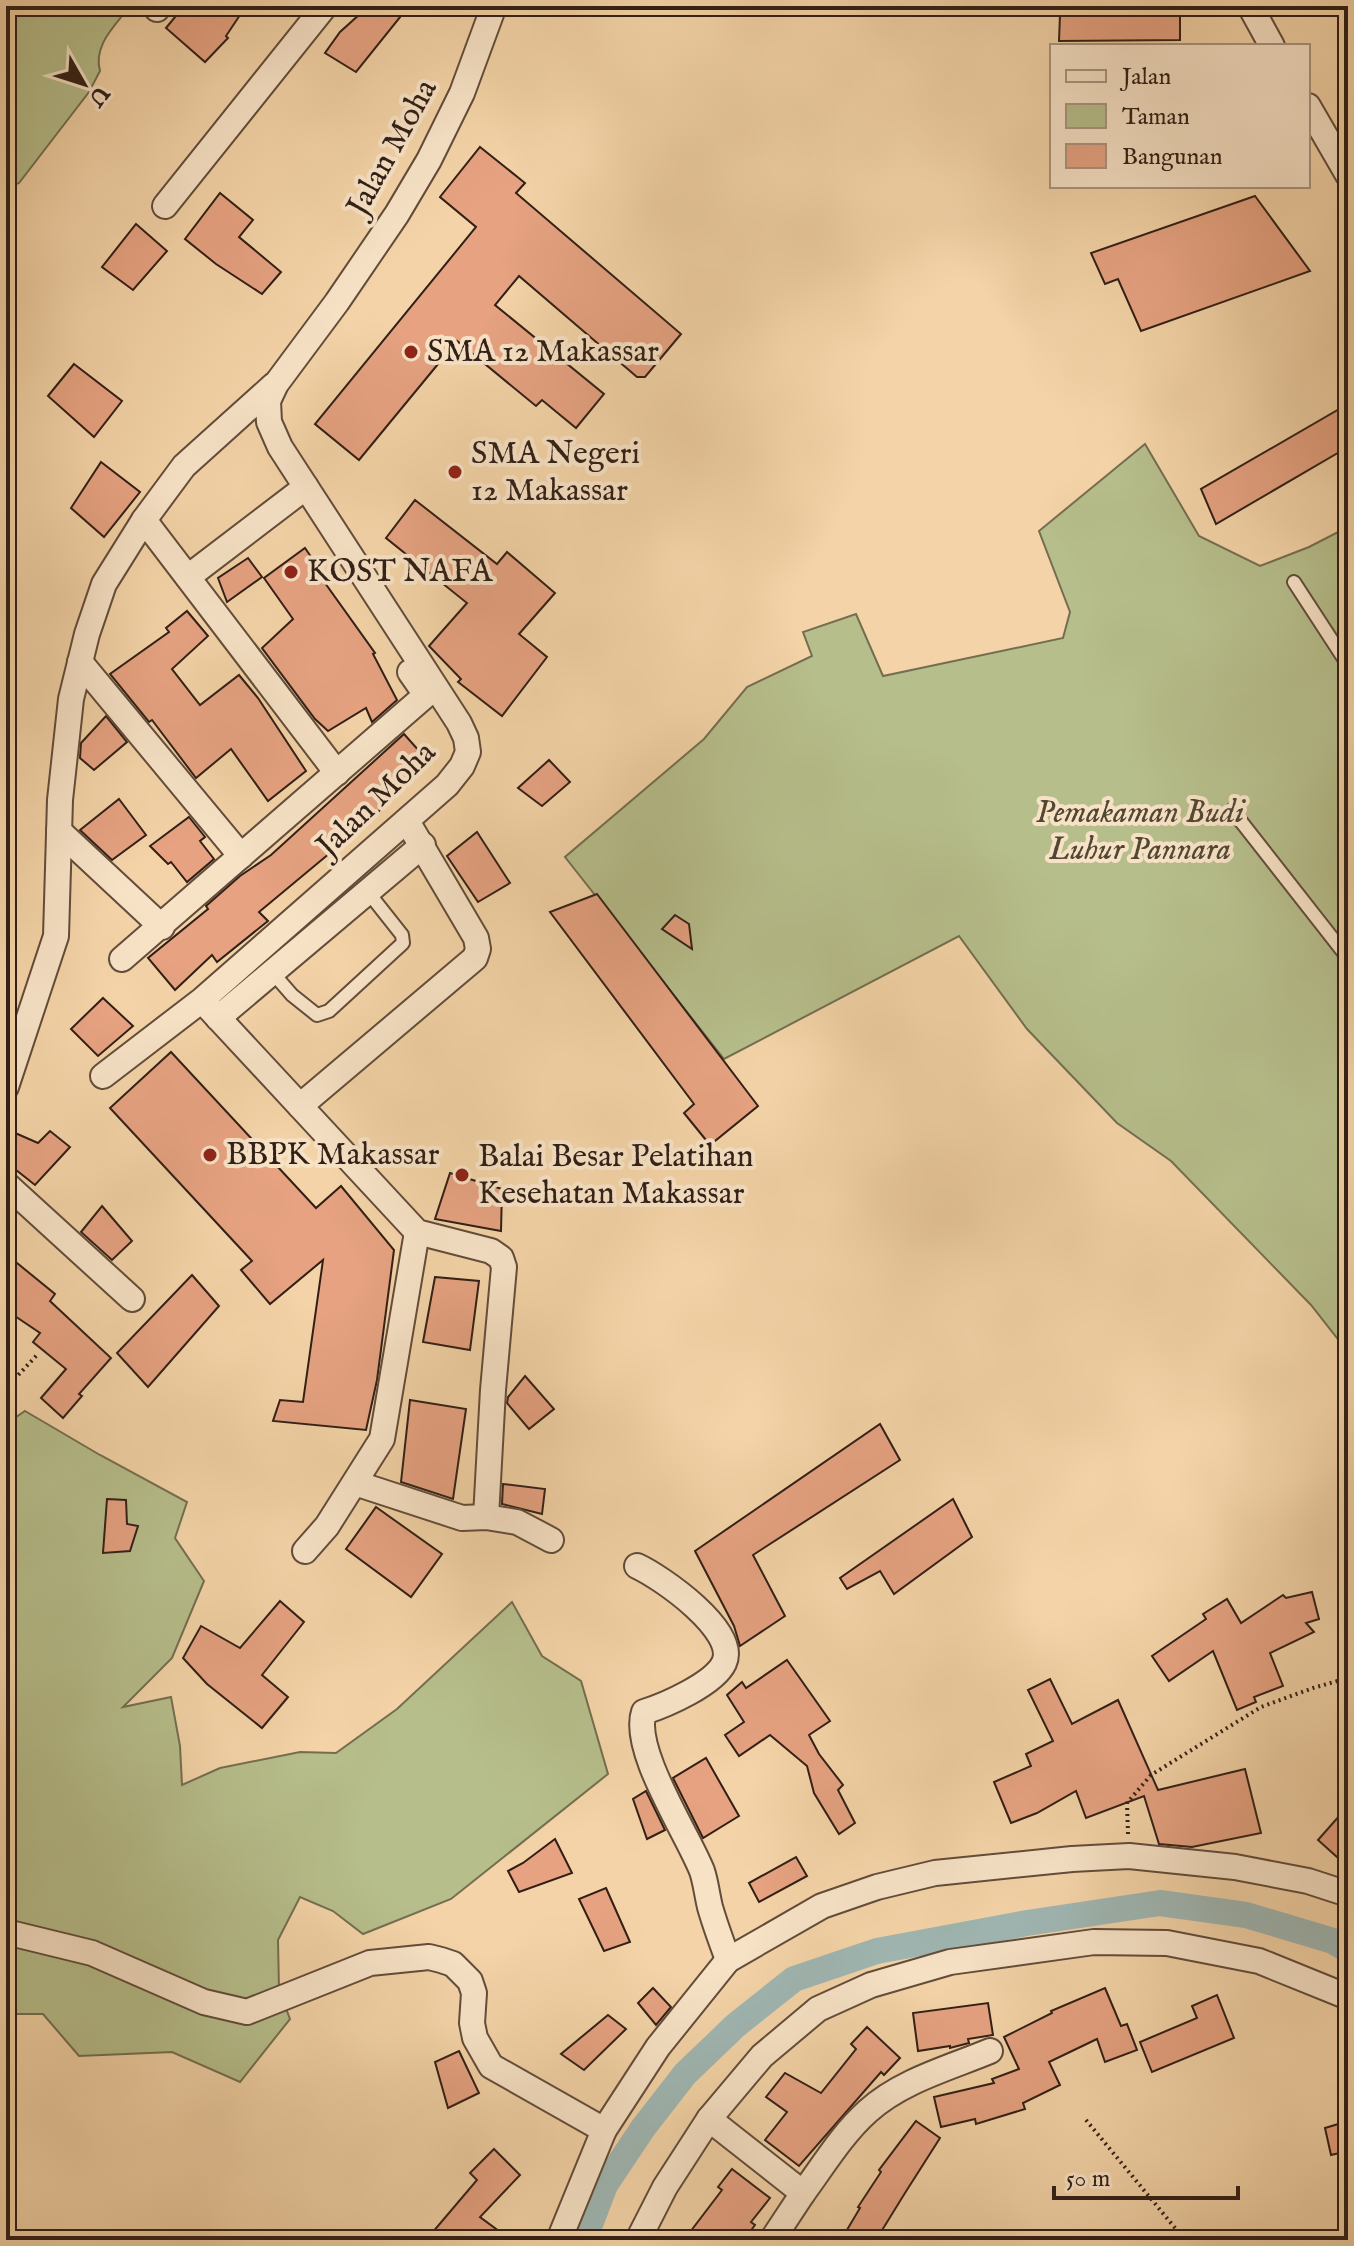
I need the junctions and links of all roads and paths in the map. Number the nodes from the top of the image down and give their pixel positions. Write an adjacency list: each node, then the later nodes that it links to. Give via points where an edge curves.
1 (325, 6): 7 (street)
2 (494, 6): 8 (street, Jalan Moha, via 462,93 429,160 397,214)
3 (1250, 6): 4 (street)
4 (1271, 44)
5 (1310, 109): 6 (street)
6 (1348, 175)
7 (165, 206)
8 (276, 384): 9 (street, Jalan Moha, via 268,401 269,422); 10 (street, via 184,466)
9 (308, 490): 11 (street); 15 (street, via 306,516 426,695); 17 (street, Jalan Moha, via 466,738 462,766)
10 (144, 520): 11 (street); 13 (street, via 104,584)
11 (188, 577): 15 (street)
12 (1294, 582): 14 (lane)
13 (80, 662): 18 (street, via 71,699); 20 (street)
14 (1348, 665)
15 (337, 773): 20 (street)
16 (1232, 810): 23 (lane)
17 (407, 821): 19 (street); 26 (street, Jalan Moha)
18 (59, 831): 22 (street); 28 (street, via 56,936)
19 (423, 845): 21 (street); 29 (street, via 476,938 475,958)
20 (241, 856): 22 (street)
21 (368, 892): 25 (street); 25 (lane, via 403,943 329,1011 317,1015 308,1010)
22 (162, 927): 24 (street)
23 (1348, 958)
24 (122, 959)
25 (272, 972): 26 (street)
26 (210, 1009): 27 (street, Jalan Moha); 29 (street)
27 (103, 1076)
28 (6, 1087)
29 (300, 1106): 31 (street)
30 (6, 1184): 32 (street)
31 (417, 1232): 35 (street, via 382,1439); 36 (street, via 491,1251 504,1267)
32 (132, 1299)
33 (37, 1355): 34 (path)
34 (6, 1388)
35 (355, 1483): 36 (street, via 462,1518); 38 (street)
36 (486, 1517): 37 (street, via 517,1522)
37 (551, 1540)
38 (305, 1551)
39 (637, 1566): 44 (street, via 696,1606 726,1649 724,1663 704,1684 644,1712 641,1721 658,1780 705,1880)
40 (1348, 1678): 41 (path, via 1261,1707 1151,1775 1127,1803)
41 (1129, 1856): 42 (street, via 1235,1867); 44 (street, via 935,1873 877,1887 822,1906)
42 (1348, 1894)
43 (6, 1932): 49 (street, via 92,1953 204,2002 247,2012 370,1963 441,1960 470,1981 475,2038 491,2066)
44 (728, 1960): 49 (street, via 658,2047)
45 (1348, 1997): 47 (street, via 1259,1961 1167,1943 1094,1942 950,1962 871,1985 818,2009 762,2056)
46 (990, 2051): 50 (street, via 881,2100 841,2141)
47 (709, 2119): 50 (street); 52 (street)
48 (1086, 2120): 54 (path)
49 (604, 2130): 51 (street)
50 (803, 2193): 53 (street)
51 (559, 2240)
52 (638, 2240)
53 (772, 2240)
54 (1185, 2240)

